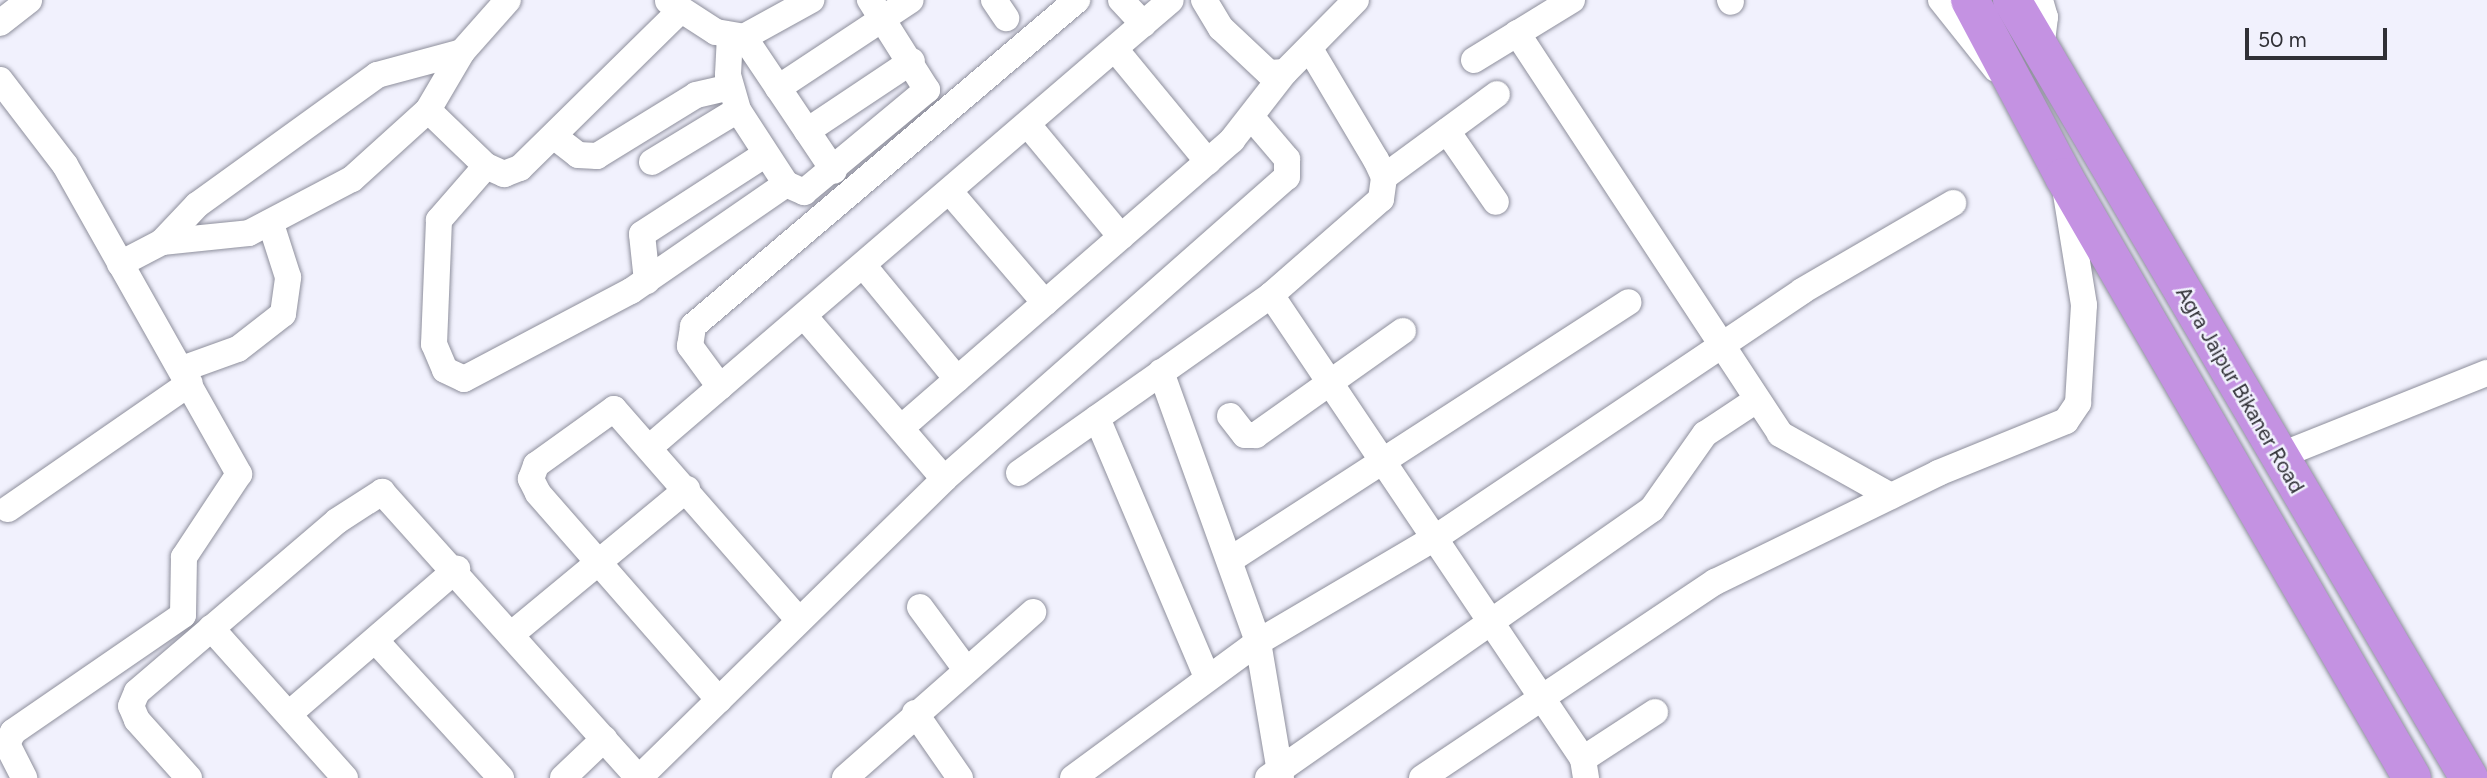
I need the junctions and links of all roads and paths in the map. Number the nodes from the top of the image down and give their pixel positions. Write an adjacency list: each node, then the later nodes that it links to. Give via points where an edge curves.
1 (29, 0): 17 (street)
2 (508, 0): 24 (street)
3 (911, 0): 16 (street)
4 (1077, 0): 67 (street, via 693,326 690,346)
5 (1121, 0): 18 (street)
6 (1171, 0): 18 (street)
7 (1203, 0): 27 (street, via 1250,61 1269,74)
8 (1356, 0): 22 (street)
9 (1572, 0): 19 (street)
10 (1941, 0): 30 (street, via 1961,32)
11 (1970, 0): 30 (highway)
12 (2012, 0): 23 (highway, Agra Jaipur Bikaner Road)
13 (2040, 0): 23 (street, via 2045,17)
14 (809, 1): 20 (street)
15 (674, 6): 20 (street); 38 (street)
16 (876, 8): 26 (street); 29 (street)
17 (0, 23)
18 (1143, 24): 21 (street)
19 (1517, 33): 25 (street); 61 (street)
20 (737, 36): 29 (street); 32 (street)
21 (1115, 49): 35 (street); 41 (street)
22 (1310, 49): 27 (street); 44 (street)
23 (2041, 50): 74 (highway, Agra Jaipur Bikaner Road)
24 (462, 52): 33 (street); 52 (street, via 377,75 197,205)
25 (1474, 60)
26 (912, 61): 36 (street); 43 (street, via 928,90)
27 (1285, 72): 34 (street)
28 (0, 80): 53 (street, via 65,166)
29 (778, 88): 36 (street)
30 (2014, 88): 45 (highway)
31 (1497, 94): 37 (street)
32 (734, 99): 38 (street, via 696,95 597,156 578,155); 39 (street); 40 (street)
33 (428, 110): 42 (street); 50 (street, via 352,179)
34 (1253, 119): 41 (street); 76 (street, via 1287,159 1287,177)
35 (1029, 126): 47 (street); 51 (street)
36 (807, 131): 43 (street)
37 (1447, 131): 44 (street); 48 (street)
38 (555, 137): 42 (street, via 520,168 504,174)
39 (764, 155): 46 (street); 55 (street, via 642,234)
40 (652, 162)
41 (1208, 162): 51 (street)
42 (486, 166): 55 (street, via 439,220 434,344 454,377 481,376)
43 (834, 171): 46 (street, via 804,192)
44 (1384, 177): 56 (street, via 1385,188 1373,209)
45 (2064, 177): 78 (street, via 2084,305 2078,403 2052,432); 112 (highway)
46 (786, 184): 55 (street)
47 (950, 192): 54 (street); 58 (street)
48 (1496, 202)
49 (1953, 203): 61 (street, via 1802,291)
50 (271, 224): 52 (street, via 219,239); 64 (street, via 288,277 283,314 238,349)
51 (1121, 237): 58 (street)
52 (162, 242): 53 (street)
53 (120, 264): 64 (street)
54 (863, 265): 59 (street); 65 (street)
55 (647, 281)
56 (1270, 295): 62 (street); 66 (street)
57 (1628, 302): 73 (street)
58 (1045, 303): 65 (street)
59 (804, 316): 67 (street); 71 (street)
60 (1403, 331): 66 (street)
61 (1719, 350): 68 (street); 80 (street)
62 (1161, 372): 70 (street); 81 (street)
63 (2487, 373): 74 (street)
64 (186, 376): 79 (street); 102 (street, via 239,474 184,557 183,615 13,732 7,744)
65 (957, 379): 71 (street)
66 (1330, 381): 69 (street, via 1256,435 1244,435); 73 (street)
67 (720, 387): 72 (street)
68 (1755, 401): 78 (street, via 1801,450); 86 (street, via 1704,434 1653,509)
69 (1230, 416)
70 (1097, 418): 75 (street); 93 (street)
71 (901, 428): 76 (street)
72 (650, 447): 77 (street); 82 (street, via 614,409 536,465 531,479 538,493)
73 (1386, 463): 80 (street); 81 (street)
74 (2285, 467): 113 (highway, Agra Jaipur Bikaner Road)
75 (1019, 473)
76 (944, 480): 87 (street)
77 (687, 489): 82 (street); 87 (street)
78 (1891, 496): 94 (street, via 1715,582)
79 (8, 509)
80 (1438, 536): 86 (street); 91 (street)
81 (1233, 558): 91 (street)
82 (598, 561): 89 (street); 95 (street)
83 (457, 569): 88 (street, via 393,498 372,493); 89 (street); 90 (street)
84 (920, 607): 92 (street)
85 (1033, 612): 92 (street)
86 (1491, 618): 94 (street); 101 (street)
87 (799, 620): 95 (street)
88 (211, 628): 97 (street); 103 (street, via 137,692 131,706)
89 (513, 633): 99 (street)
90 (374, 640): 97 (street); 105 (street)
91 (1258, 642): 93 (street); 101 (street)
92 (965, 668): 98 (street)
93 (1207, 677): 110 (street)
94 (1543, 698): 100 (street); 111 (street)
95 (719, 701): 107 (street)
96 (1656, 712): 100 (street)
97 (290, 713): 104 (street)
98 (915, 713): 108 (street); 109 (street)
99 (604, 739): 106 (street); 107 (street)
100 (1584, 768)
101 (1276, 775)
102 (24, 778)
103 (189, 778)
104 (345, 778)
105 (501, 778)
106 (563, 778)
107 (639, 778)
108 (845, 778)
109 (960, 778)
110 (1073, 778)
111 (1422, 778)
112 (2412, 778)
113 (2469, 778)

